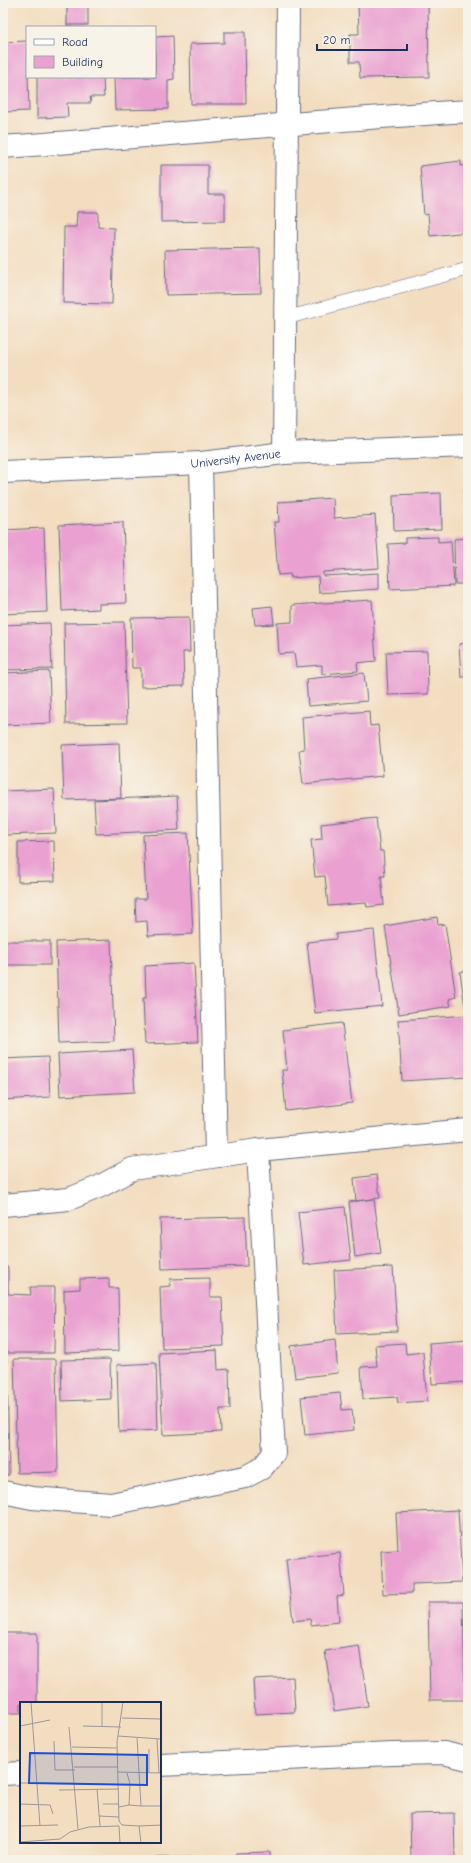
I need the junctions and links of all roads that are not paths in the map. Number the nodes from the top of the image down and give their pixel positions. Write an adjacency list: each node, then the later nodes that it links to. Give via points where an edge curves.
1 (288, 3): 3 (street)
2 (468, 111): 3 (street)
3 (288, 123): 4 (street); 6 (street)
4 (3, 147)
5 (468, 268): 6 (lane)
6 (286, 318): 8 (street)
7 (468, 446): 8 (street, University Avenue)
8 (284, 453): 9 (street, University Avenue)
9 (201, 463): 10 (street, University Avenue); 13 (street)
10 (3, 472)
11 (468, 1130): 12 (street)
12 (258, 1150): 13 (street); 15 (street, via 274,1453 262,1468 245,1477 111,1504 32,1498)
13 (216, 1156): 14 (street, via 132,1169 101,1186 69,1199)
14 (3, 1204)
15 (3, 1492)
16 (468, 1759): 17 (street, via 444,1753)
17 (161, 1765)
18 (20, 1773): 19 (street)
19 (3, 1774)

